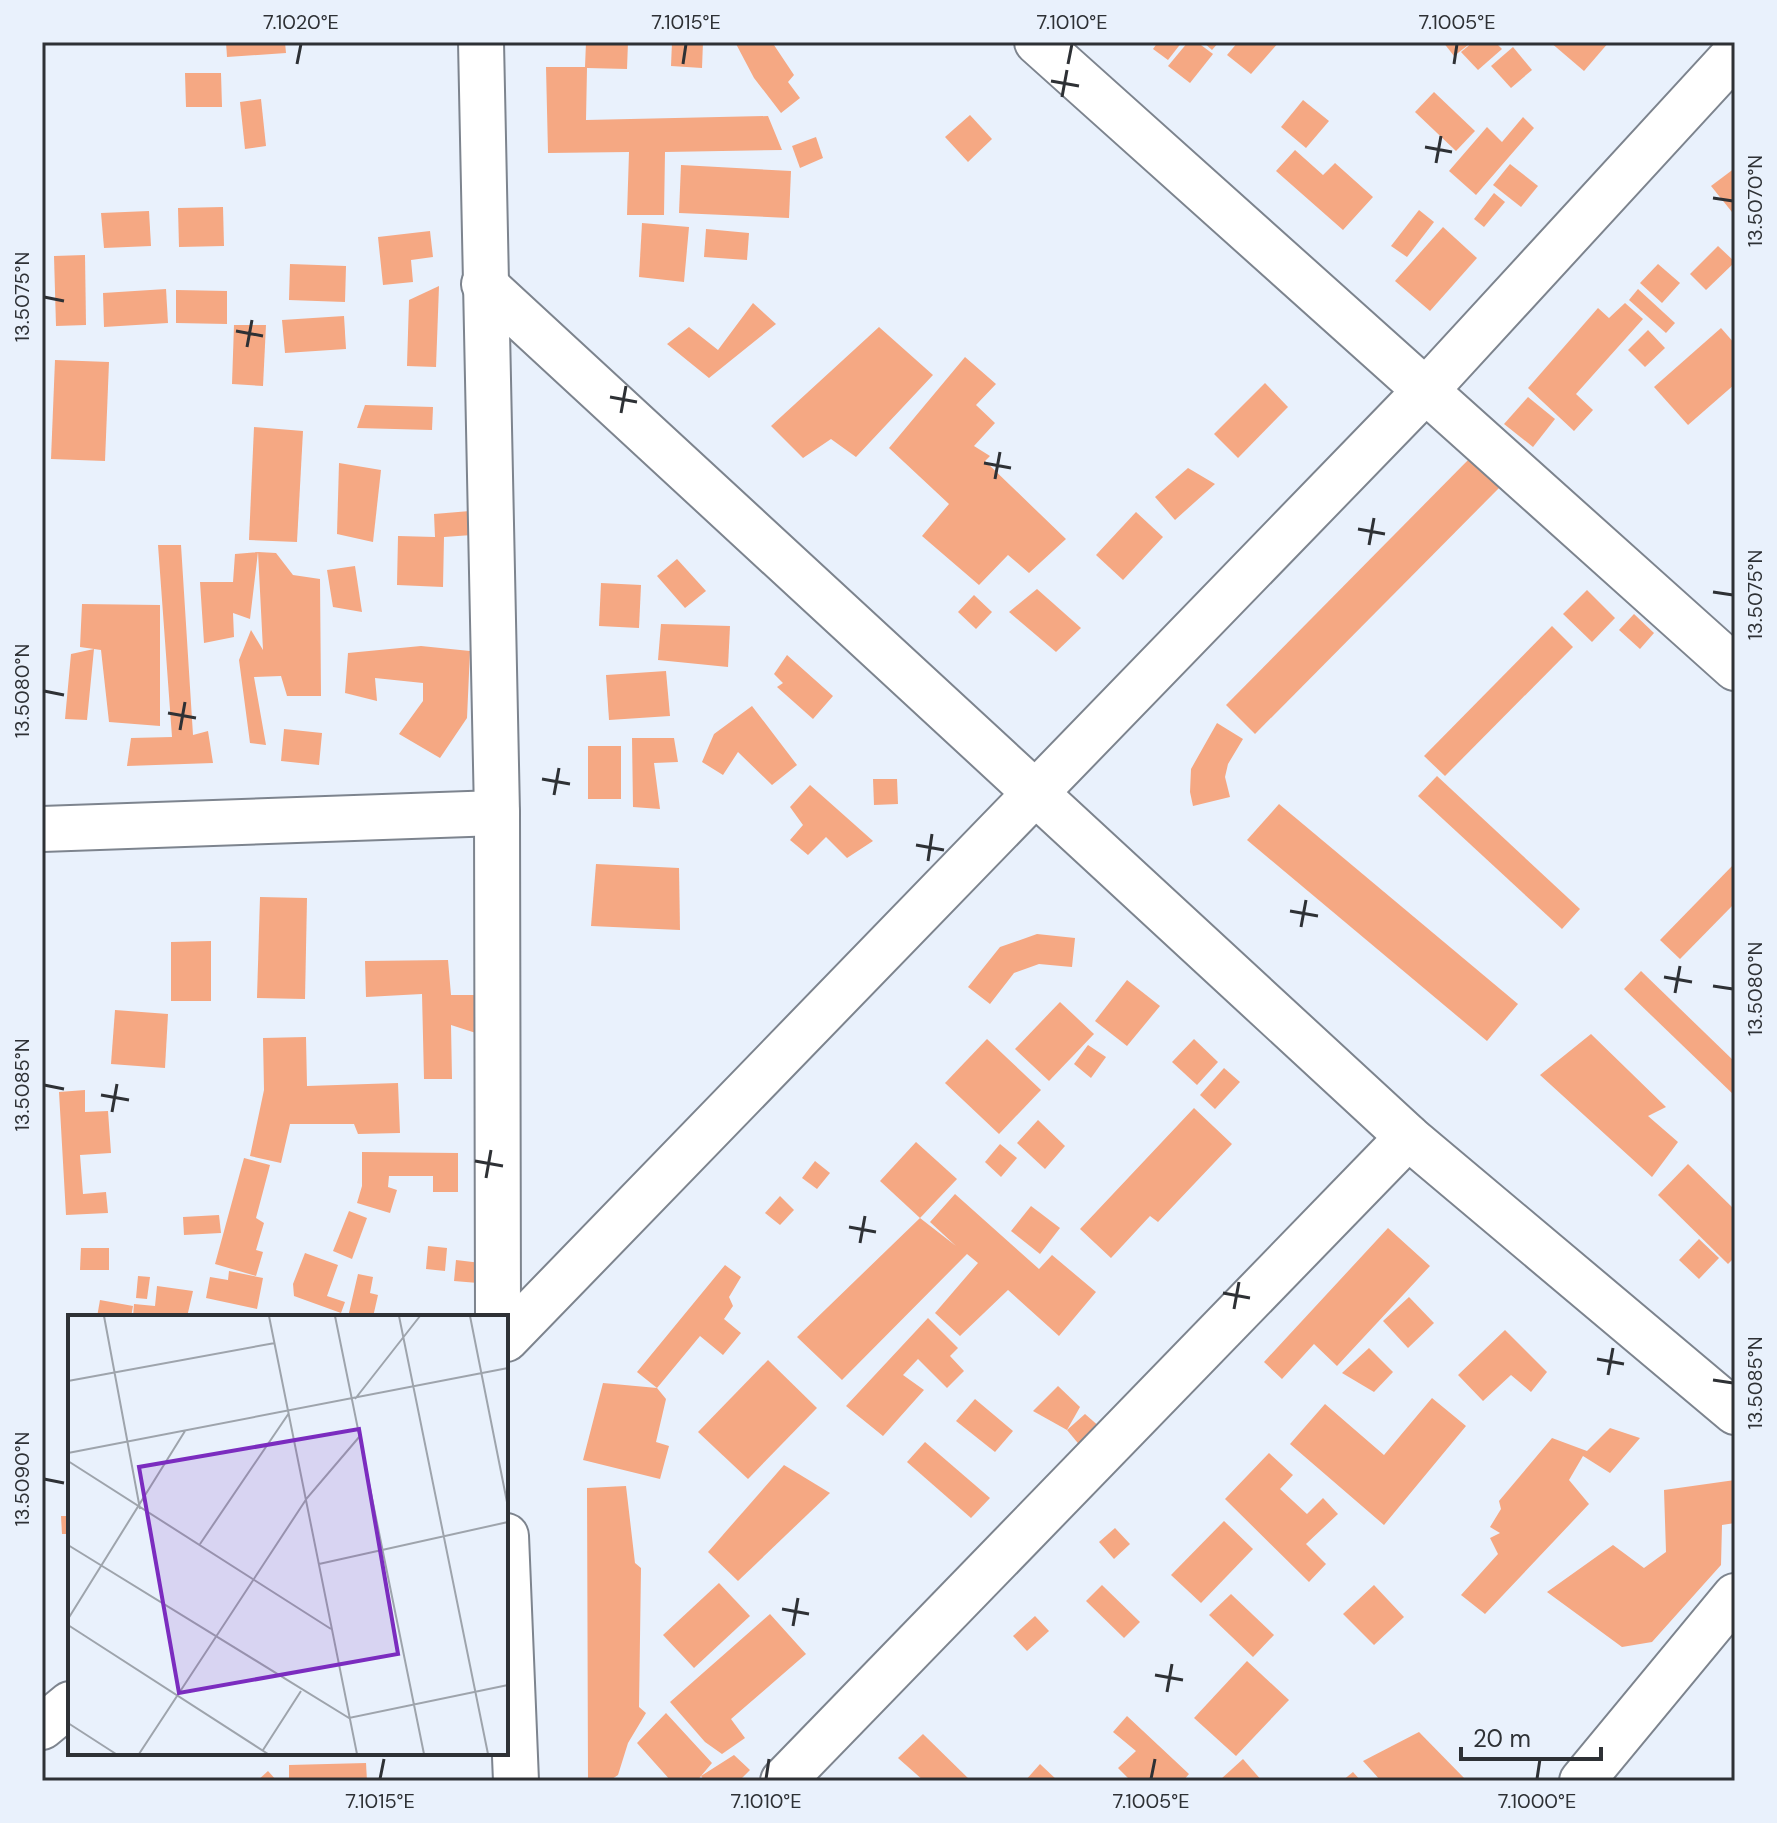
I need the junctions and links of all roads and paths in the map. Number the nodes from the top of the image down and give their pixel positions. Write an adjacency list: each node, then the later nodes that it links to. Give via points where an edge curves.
1 (481, 42): 4 (street)
2 (1037, 42): 5 (street)
3 (1735, 54): 5 (street)
4 (484, 284): 7 (street); 8 (street)
5 (1427, 389): 6 (street); 7 (street)
6 (1735, 668)
7 (1037, 793): 10 (street); 12 (street)
8 (497, 813): 9 (street); 11 (street)
9 (42, 829)
10 (1408, 1137): 13 (street); 19 (street)
11 (498, 1315)
12 (508, 1337)
13 (1735, 1412)
14 (508, 1585): 18 (street)
15 (1735, 1596): 20 (street)
16 (68, 1706): 17 (street)
17 (42, 1727)
18 (516, 1781)
19 (783, 1781)
20 (1582, 1781)

